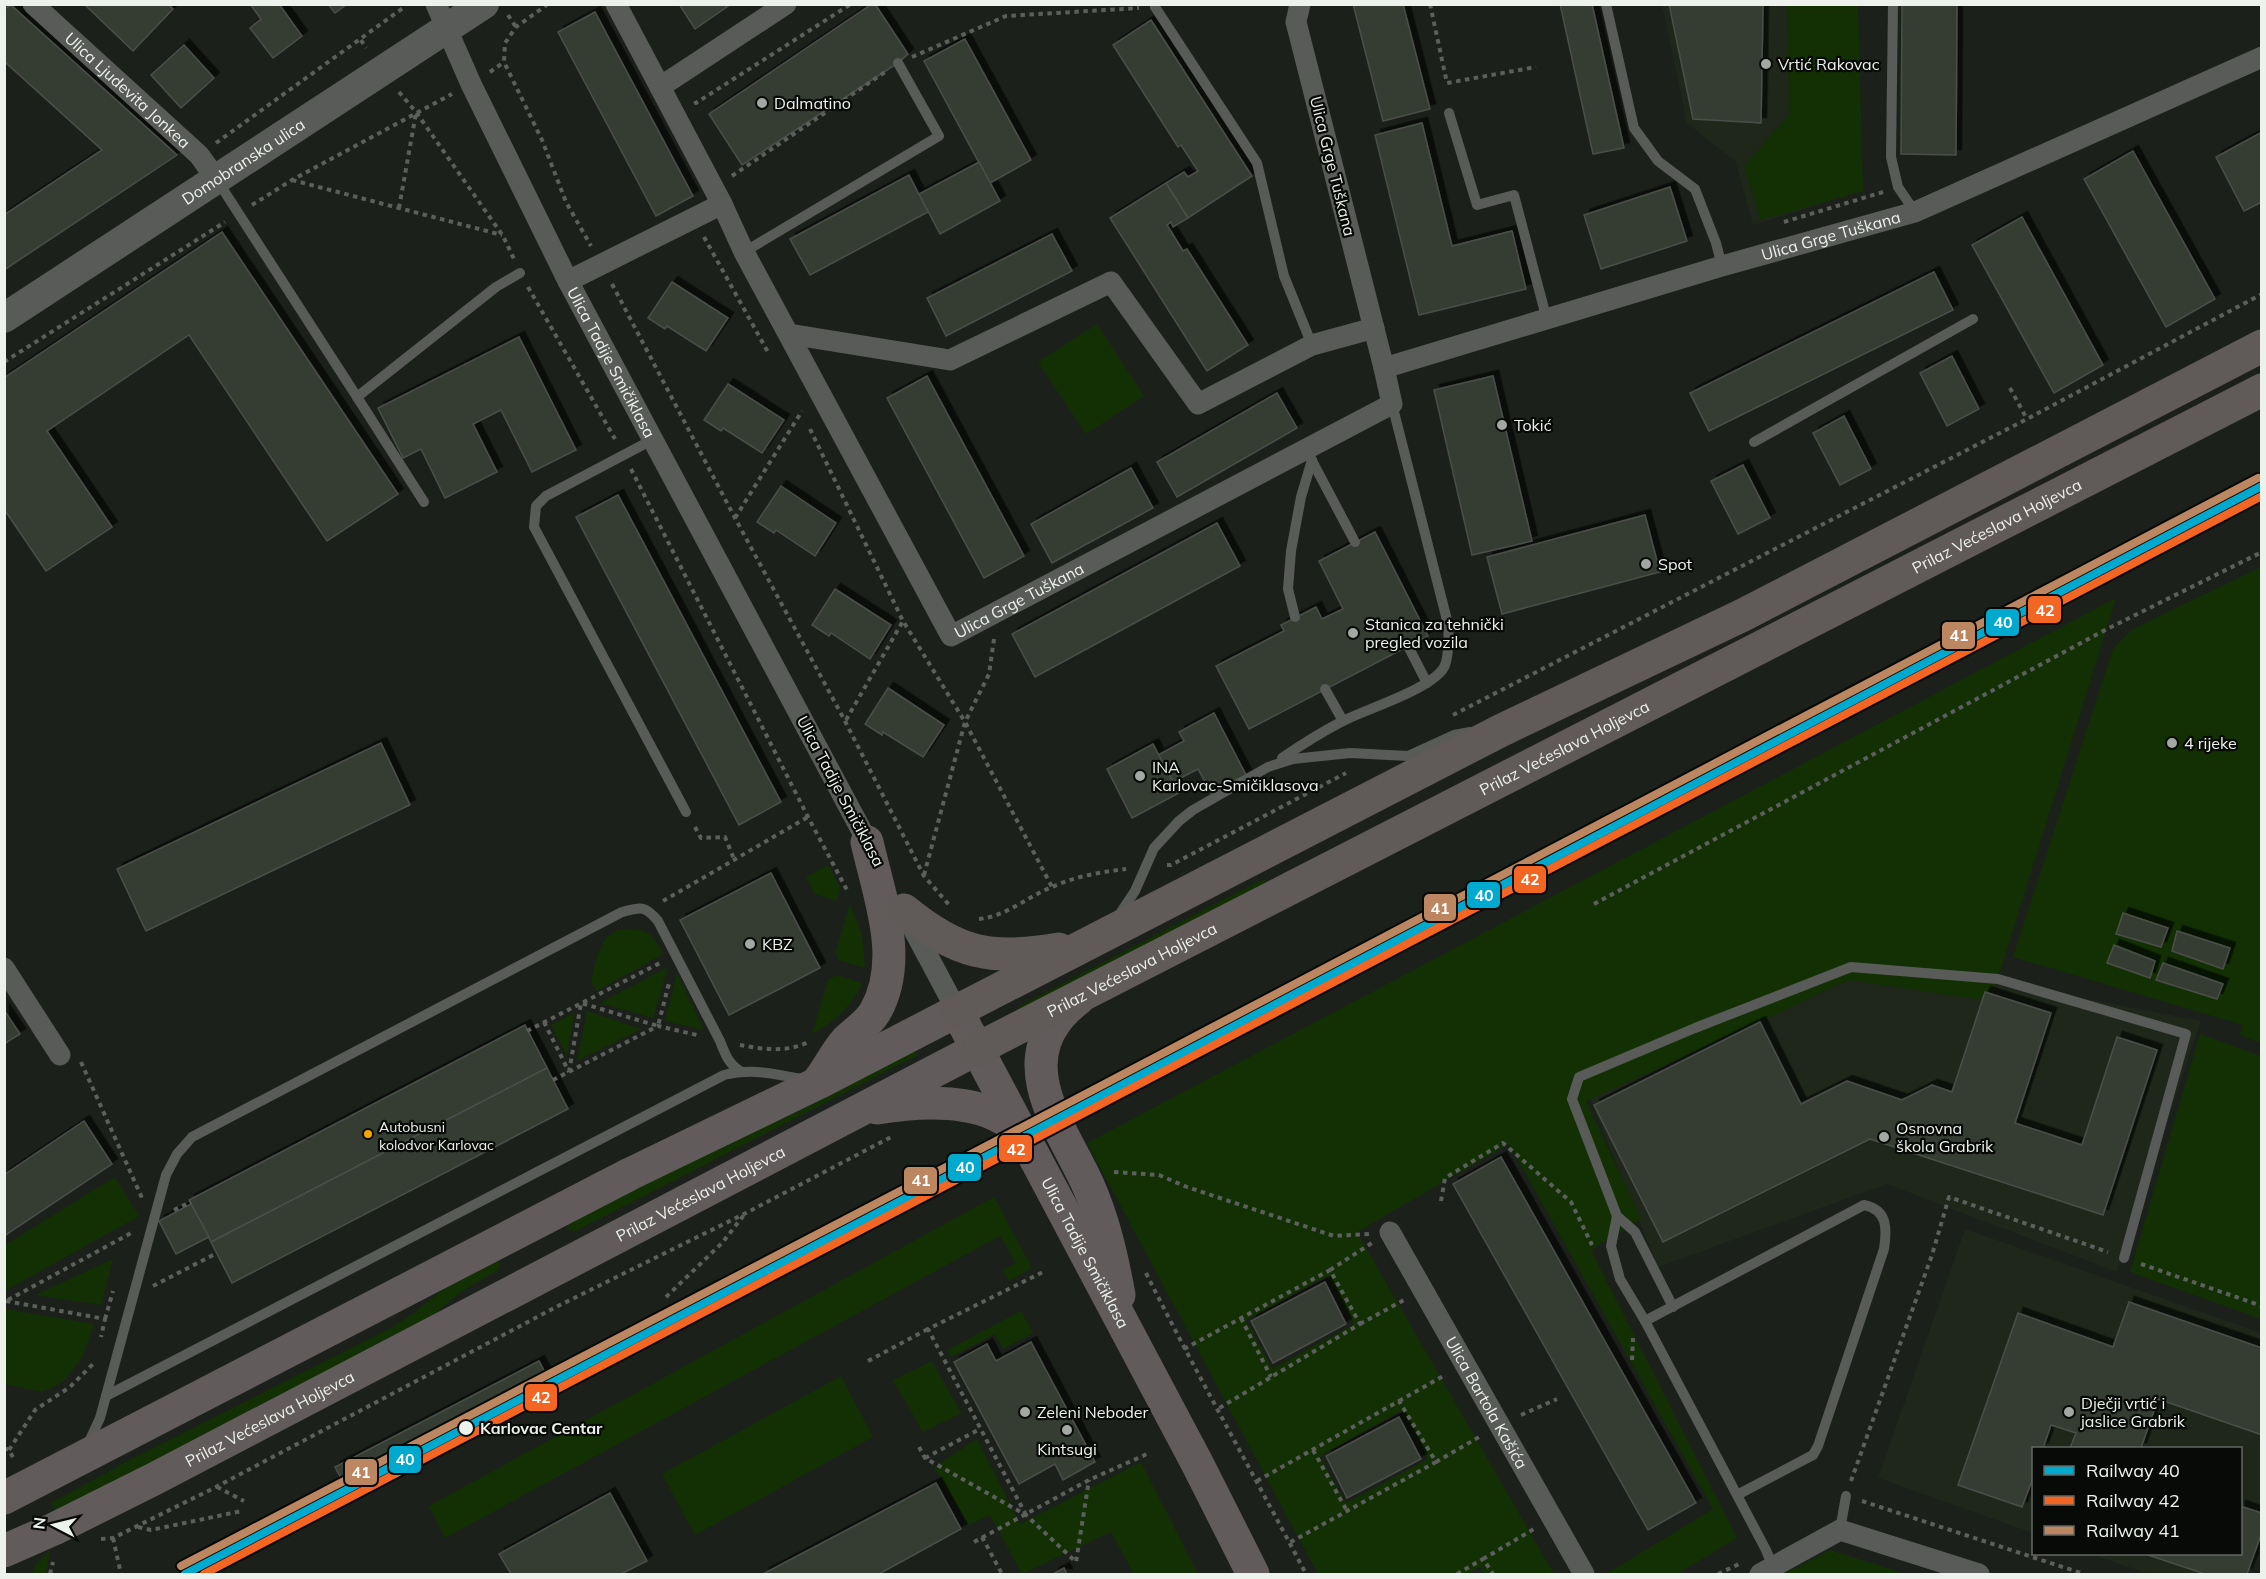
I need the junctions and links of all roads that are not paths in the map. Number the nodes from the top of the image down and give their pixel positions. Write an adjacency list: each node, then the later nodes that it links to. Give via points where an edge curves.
1 (33, 4): 14 (street, Ulica Ljudevita Jonkea, via 199,155)
2 (616, 4): 12 (street, Ulica Grge Tuškana)
3 (786, 4): 12 (street)
4 (1300, 4): 24 (street, Ulica Grge Tuškana, via 1296,22)
5 (1606, 4): 18 (lane, via 1634,128 1658,161 1695,189)
6 (1893, 4): 16 (lane, via 1891,158 1898,187)
7 (1155, 7): 26 (lane, via 1257,163 1284,276)
8 (497, 11): 9 (main road, Domobranska ulica)
9 (441, 17): 14 (main road, Domobranska ulica); 20 (street, Ulica Tadije Smičiklasa)
10 (2262, 57): 16 (street, Ulica Grge Tuškana)
11 (898, 63): 17 (lane, via 939,136)
12 (660, 87): 15 (street, Ulica Grge Tuškana)
13 (1449, 113): 22 (lane, via 1477,205 1514,195)
14 (217, 180): 21 (main road, Domobranska ulica); 30 (lane)
15 (717, 196): 17 (street, Ulica Grge Tuškana); 20 (street, via 693,218)
16 (1915, 212): 18 (street, Ulica Grge Tuškana)
17 (744, 252): 25 (street, Ulica Grge Tuškana)
18 (1722, 266): 22 (street, Ulica Grge Tuškana)
19 (520, 273): 30 (lane, via 496,287)
20 (568, 281): 32 (street, Ulica Tadije Smičiklasa)
21 (4, 318)
22 (1547, 320): 28 (street, Ulica Grge Tuškana)
23 (1973, 320): 33 (lane)
24 (1374, 328): 26 (street); 28 (street, Ulica Grge Tuškana)
25 (789, 334): 26 (street, via 950,360 1111,282 1198,404); 34 (street, Ulica Grge Tuškana, via 951,636)
26 (1312, 345)
27 (2262, 346): 42 (highway, via 1743,615)
28 (1384, 368): 31 (street, Ulica Grge Tuškana)
29 (2262, 390): 49 (highway, Prilaz Većeslava Holjevca)
30 (357, 397): 35 (lane)
31 (1392, 404): 34 (street, Ulica Grge Tuškana); 39 (lane, Ulica Grge Tuškana, via 1448,624 1444,668)
32 (652, 440): 44 (lane, via 546,496 536,506 534,527); 45 (street, Ulica Tadije Smičiklasa)
33 (1754, 442)
34 (1309, 454): 36 (lane); 37 (lane, via 1291,551 1288,589)
35 (424, 502)
36 (1355, 542)
37 (1296, 617)
38 (1408, 646): 39 (lane)
39 (1427, 683): 41 (lane, Ulica Grge Tuškana)
40 (1325, 689): 41 (lane)
41 (1343, 721): 43 (lane, Ulica Grge Tuškana)
42 (1500, 732): 43 (lane, via 1454,735 1408,756 1350,753 1293,759); 47 (highway)
43 (1268, 767): 47 (lane, via 1179,821 1154,848 1128,904)
44 (687, 812)
45 (867, 842): 46 (street, Ulica Tadije Smičiklasa); 54 (main road, via 886,923 888,974 874,1013 845,1042)
46 (904, 910): 47 (highway, via 942,938 974,952 1014,954); 50 (street, Ulica Tadije Smičiklasa)
47 (1092, 941): 50 (highway)
48 (4, 968): 52 (street)
49 (1079, 998): 51 (highway, Prilaz Većeslava Holjevca); 62 (main road, via 1048,1034 1041,1080 1100,1214)
50 (957, 1011): 51 (main road, Ulica Tadije Smičiklasa); 54 (main road)
51 (977, 1049): 55 (main road, Prilaz Većeslava Holjevca); 56 (main road, Ulica Tadije Smičiklasa)
52 (60, 1055)
53 (740, 1071): 54 (lane, via 766,1071); 63 (lane, via 724,1075); 63 (lane, via 725,1055 677,955 650,910 640,907 622,912 192,1137 166,1175)
54 (818, 1083): 64 (main road, via 600,1190)
55 (858, 1112): 56 (main road, via 908,1104 953,1105 994,1114); 69 (main road, Prilaz Većeslava Holjevca, via 196,1457)
56 (1019, 1128): 62 (main road, Ulica Tadije Smičiklasa)
57 (1617, 1216): 59 (lane, via 1572,1099 1578,1077 1851,967 1998,979 2186,1034); 60 (lane, via 1635,1232); 61 (lane, via 1611,1246 1620,1279)
58 (1390, 1232): 72 (street, Ulica Bartola Kašića)
59 (2124, 1258)
60 (1673, 1307): 61 (lane); 65 (lane, via 1864,1205 1882,1215 1887,1230 1884,1249 1818,1446 1813,1455)
61 (1645, 1321): 65 (lane)
62 (1124, 1326): 71 (main road, Ulica Tadije Smičiklasa)
63 (106, 1396): 64 (lane)
64 (82, 1459): 67 (main road)
65 (1737, 1495): 70 (lane)
66 (1846, 1496): 68 (lane)
67 (4, 1498)
68 (1840, 1530): 70 (street); 73 (street)
69 (4, 1551)
70 (1766, 1571)
71 (1253, 1575)
72 (1584, 1575)
73 (1979, 1575)

